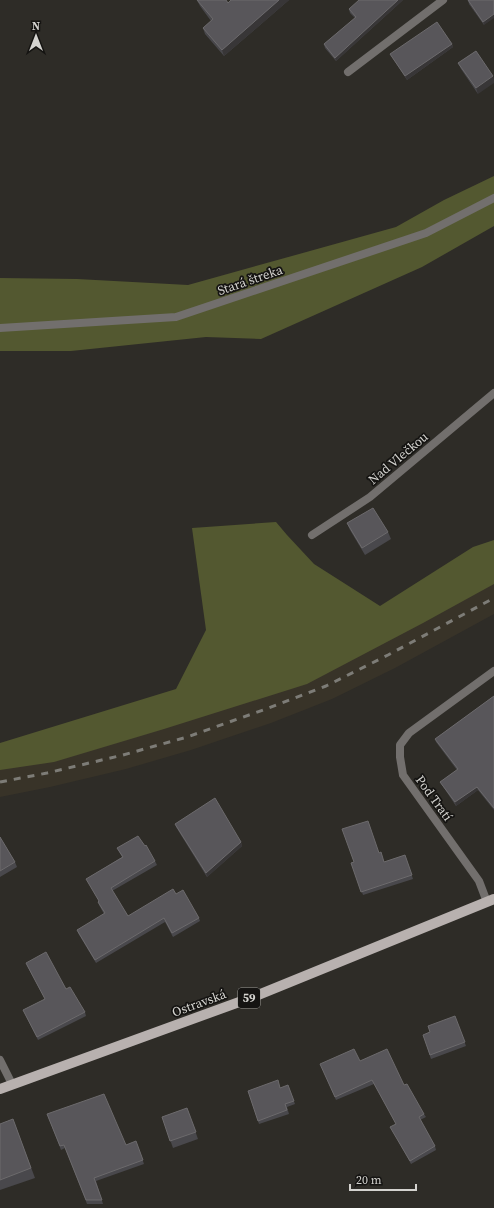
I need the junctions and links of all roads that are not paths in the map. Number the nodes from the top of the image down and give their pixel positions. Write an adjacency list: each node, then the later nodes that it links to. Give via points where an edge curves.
1 (443, 0): 2 (street)
2 (348, 72)
3 (494, 198): 4 (street, Stará štreka, via 426,233 176,317)
4 (0, 328)
5 (494, 393): 6 (street, Nad Vlečkou, via 370,497)
6 (312, 535)
7 (494, 671): 8 (street, Pod Tratí, via 409,733 400,745 403,775)
8 (491, 900): 10 (main road, Ostravská / 59, via 253,997)
9 (0, 1060): 10 (street)
10 (12, 1084): 11 (main road, Ostravská / 59)
11 (0, 1089)

